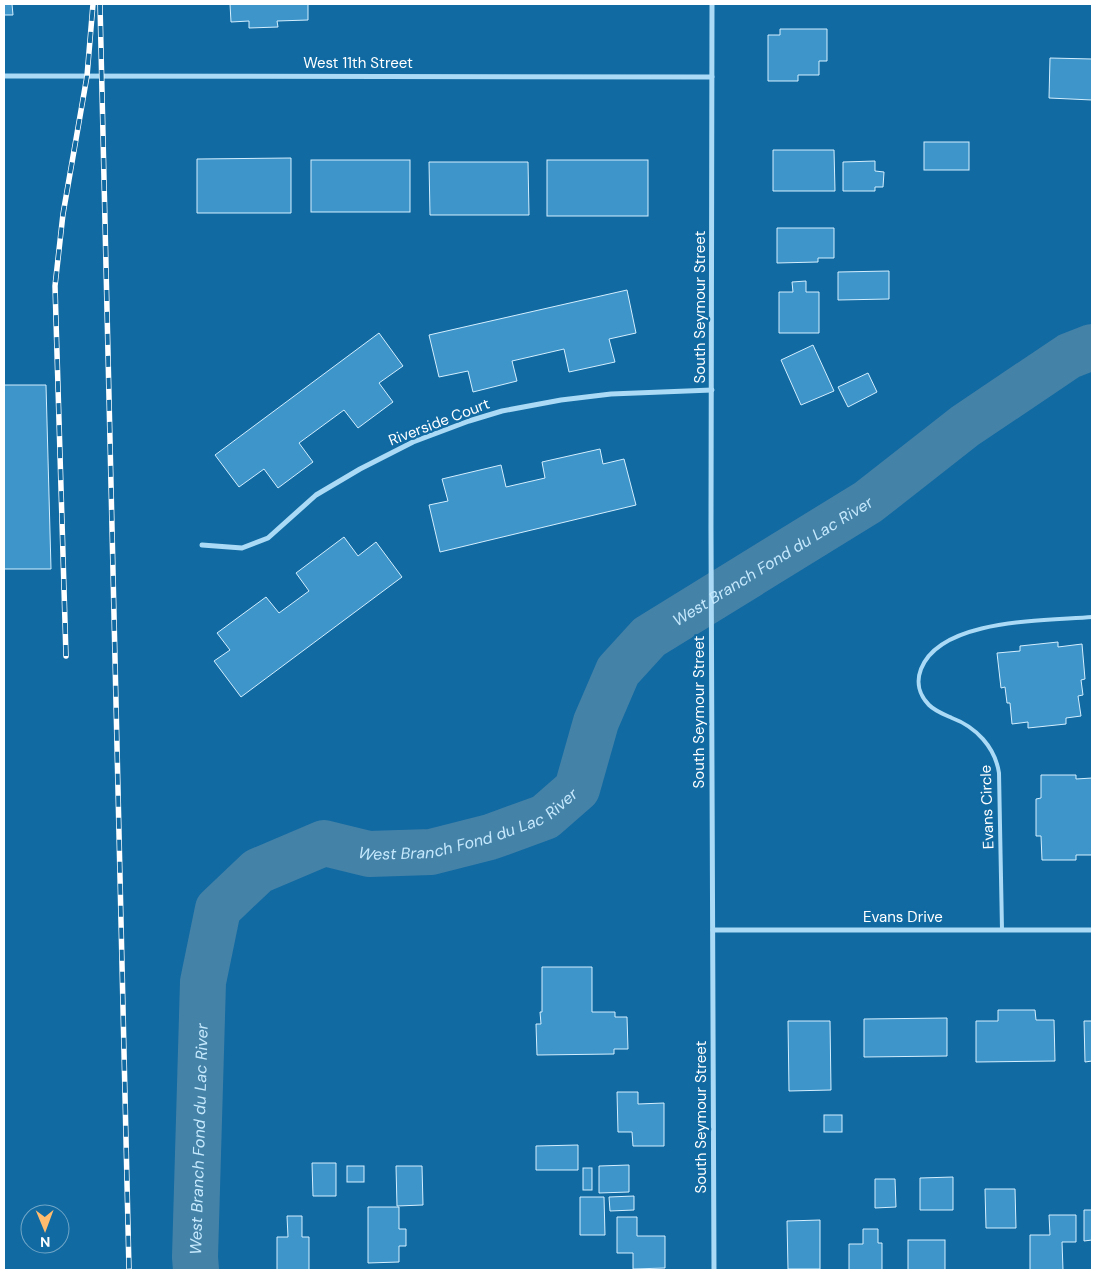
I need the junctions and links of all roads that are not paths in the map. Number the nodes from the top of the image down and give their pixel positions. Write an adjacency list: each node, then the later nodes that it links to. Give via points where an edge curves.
1 (712, 4): 3 (street, South Seymour Street)
2 (4, 76): 3 (street, West 11th Street)
3 (712, 76): 4 (street, South Seymour Street)
4 (712, 390): 5 (street, Riverside Court, via 612,394 561,400 469,421 413,442 360,469 316,496 268,538 242,548); 7 (street, South Seymour Street)
5 (202, 545)
6 (1092, 617): 8 (lane, Evans Circle, via 975,630 937,648 926,660 919,676 920,692 930,706 967,726 986,742 995,756 999,773)
7 (713, 930): 8 (street, Evans Drive); 10 (street, South Seymour Street)
8 (1002, 930): 9 (street, Evans Drive)
9 (1092, 930)
10 (714, 1270)

